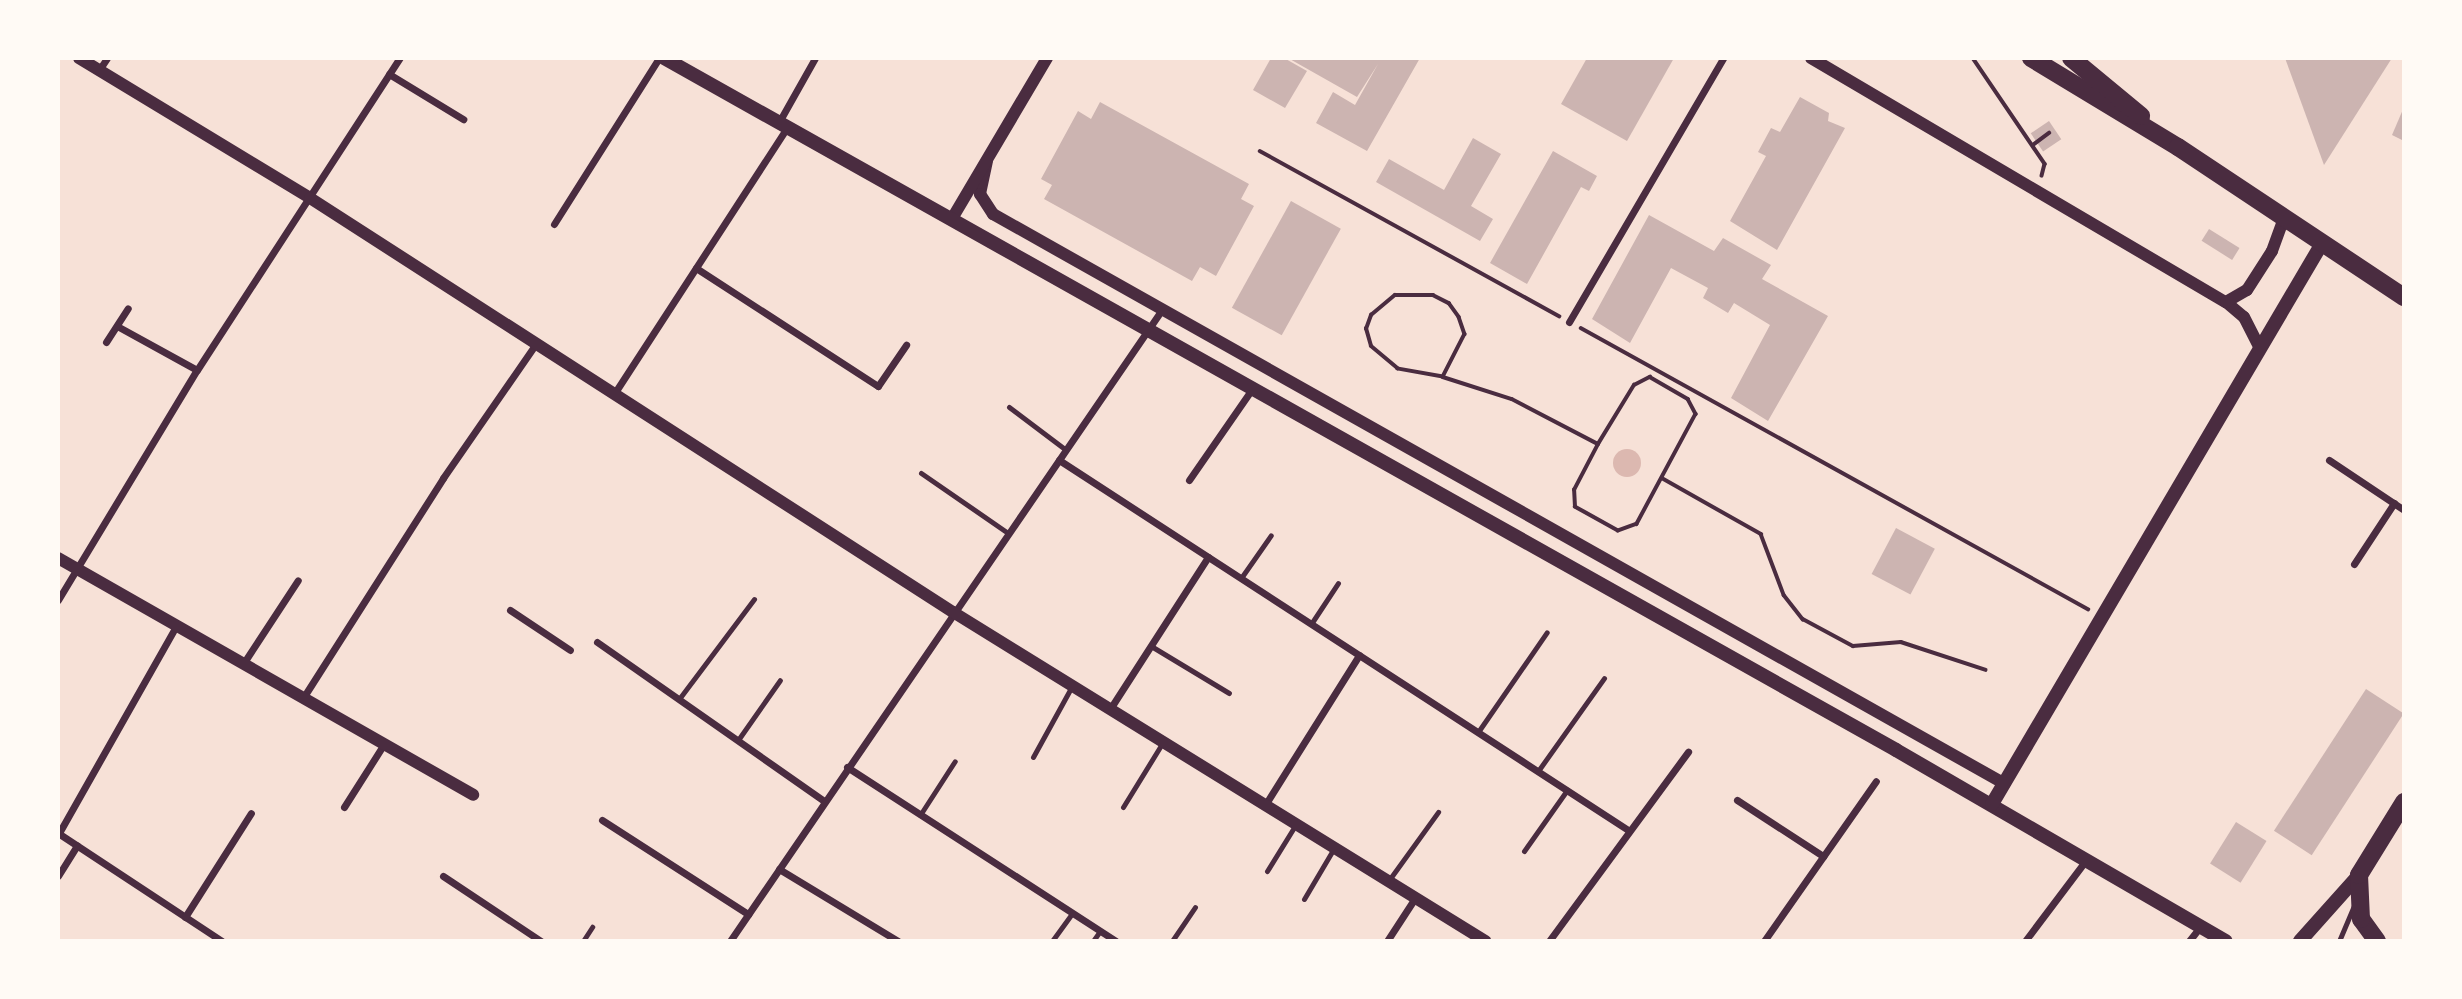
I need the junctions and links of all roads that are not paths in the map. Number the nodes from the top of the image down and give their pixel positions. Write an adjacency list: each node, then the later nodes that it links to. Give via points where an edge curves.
1 (79, 58): 12 (street)
2 (107, 58): 12 (street)
3 (400, 58): 13 (street)
4 (662, 58): 11 (main road); 21 (street)
5 (815, 58): 15 (street)
6 (1046, 58): 17 (street)
7 (1723, 58): 28 (street)
8 (1811, 58): 25 (street)
9 (2031, 58): 16 (main road)
10 (2071, 58): 16 (main road)
11 (686, 63): 15 (main road)
12 (99, 70): 18 (street)
13 (389, 75): 14 (street); 18 (street)
14 (463, 119)
15 (783, 125): 20 (main road); 23 (street)
16 (2178, 148): 19 (main road)
17 (987, 161): 20 (street); 26 (street, via 980,194 988,210)
18 (310, 198): 32 (street); 35 (street)
19 (2285, 216): 22 (main road); 25 (street, via 2272,251 2247,289)
20 (953, 217): 30 (main road)
21 (554, 224)
22 (2321, 245): 24 (main road); 34 (main road)
23 (696, 268): 33 (street, via 878,386); 37 (street)
24 (2404, 297)
25 (2226, 302): 34 (street, via 2244,317)
26 (1163, 307): 30 (street); 84 (street)
27 (128, 308): 29 (street)
28 (1569, 322)
29 (117, 326): 31 (street); 35 (street)
30 (1149, 328): 36 (main road); 39 (street)
31 (106, 342)
32 (535, 345): 37 (street); 71 (street, via 443,478)
33 (906, 345)
34 (2260, 348): 84 (main road)
35 (197, 370): 51 (street)
36 (1252, 388): 43 (street); 90 (main road)
37 (614, 394): 58 (street)
38 (1009, 407): 39 (lane)
39 (1066, 450): 40 (street)
40 (1059, 460): 46 (street); 48 (street)
41 (2329, 460): 44 (street)
42 (920, 473): 46 (lane)
43 (1188, 480)
44 (2394, 503): 45 (street); 50 (street)
45 (2404, 510)
46 (1008, 533): 58 (street)
47 (1271, 535): 52 (lane)
48 (1208, 557): 52 (street); 63 (street)
49 (58, 558): 51 (street)
50 (2354, 564)
51 (75, 568): 56 (street); 60 (street)
52 (1241, 578): 59 (street)
53 (298, 580): 66 (street)
54 (1338, 583): 59 (lane)
55 (754, 599): 72 (lane)
56 (58, 600)
57 (510, 610): 64 (street)
58 (953, 612): 69 (street); 81 (street)
59 (1311, 624): 65 (street)
60 (176, 626): 66 (street); 100 (street)
61 (1547, 632): 74 (lane)
62 (597, 642): 72 (street)
63 (1151, 646): 70 (lane); 73 (street)
64 (570, 650)
65 (1359, 655): 74 (street); 91 (street)
66 (243, 664): 71 (street)
67 (1604, 678): 82 (lane)
68 (780, 680): 75 (lane)
69 (1072, 686): 73 (street); 79 (lane)
70 (1228, 693)
71 (303, 698): 77 (street)
72 (679, 699): 75 (street)
73 (1110, 709): 76 (street)
74 (1478, 732): 82 (street)
75 (738, 740): 88 (street)
76 (1163, 742): 91 (street); 93 (lane)
77 (384, 744): 86 (street); 92 (street)
78 (1688, 752): 99 (street)
79 (1033, 757)
80 (955, 761): 96 (lane)
81 (847, 767): 88 (street); 96 (street)
82 (1538, 771): 85 (street)
83 (1876, 781): 104 (street)
84 (2005, 784): 90 (main road)
85 (1567, 790): 99 (street); 103 (lane)
86 (473, 795)
87 (1737, 800): 104 (street)
88 (824, 801): 106 (street)
89 (2404, 802): 108 (main road)
90 (1992, 804): 105 (main road)
91 (1265, 805): 98 (street)
92 (344, 807)
93 (1123, 807)
94 (1438, 812): 111 (lane)
95 (251, 813): 118 (street)
96 (920, 814): 116 (street)
97 (602, 820): 117 (street)
98 (1296, 824): 102 (street); 107 (lane)
99 (1628, 830): 133 (street)
100 (58, 833): 101 (street)
101 (78, 846): 109 (street); 118 (street)
102 (1334, 848): 111 (street); 114 (lane)
103 (1524, 851)
104 (1823, 856): 134 (street)
105 (2086, 859): 120 (main road); 135 (street)
106 (779, 869): 117 (street); 126 (street)
107 (1267, 871)
108 (2358, 875): 112 (main road); 138 (main road)
109 (58, 876)
110 (443, 876): 123 (street)
111 (1388, 881): 113 (street)
112 (2358, 895): 139 (lane); 140 (main road, via 2361,919)
113 (1415, 898): 131 (street); 132 (street)
114 (1304, 899)
115 (1195, 907): 130 (lane)
116 (1072, 913): 121 (street); 127 (lane)
117 (748, 914): 125 (street)
118 (186, 917): 122 (street)
119 (592, 927): 124 (lane)
120 (2200, 927): 136 (street); 137 (main road)
121 (1100, 931): 128 (lane); 129 (street)
122 (222, 941)
123 (541, 941)
124 (583, 941)
125 (730, 941)
126 (898, 941)
127 (1052, 941)
128 (1093, 941)
129 (1116, 941)
130 (1172, 941)
131 (1387, 941)
132 (1485, 941)
133 (1549, 941)
134 (1764, 941)
135 (2025, 941)
136 (2189, 941)
137 (2227, 941)
138 (2300, 941)
139 (2339, 941)
140 (2377, 941)

